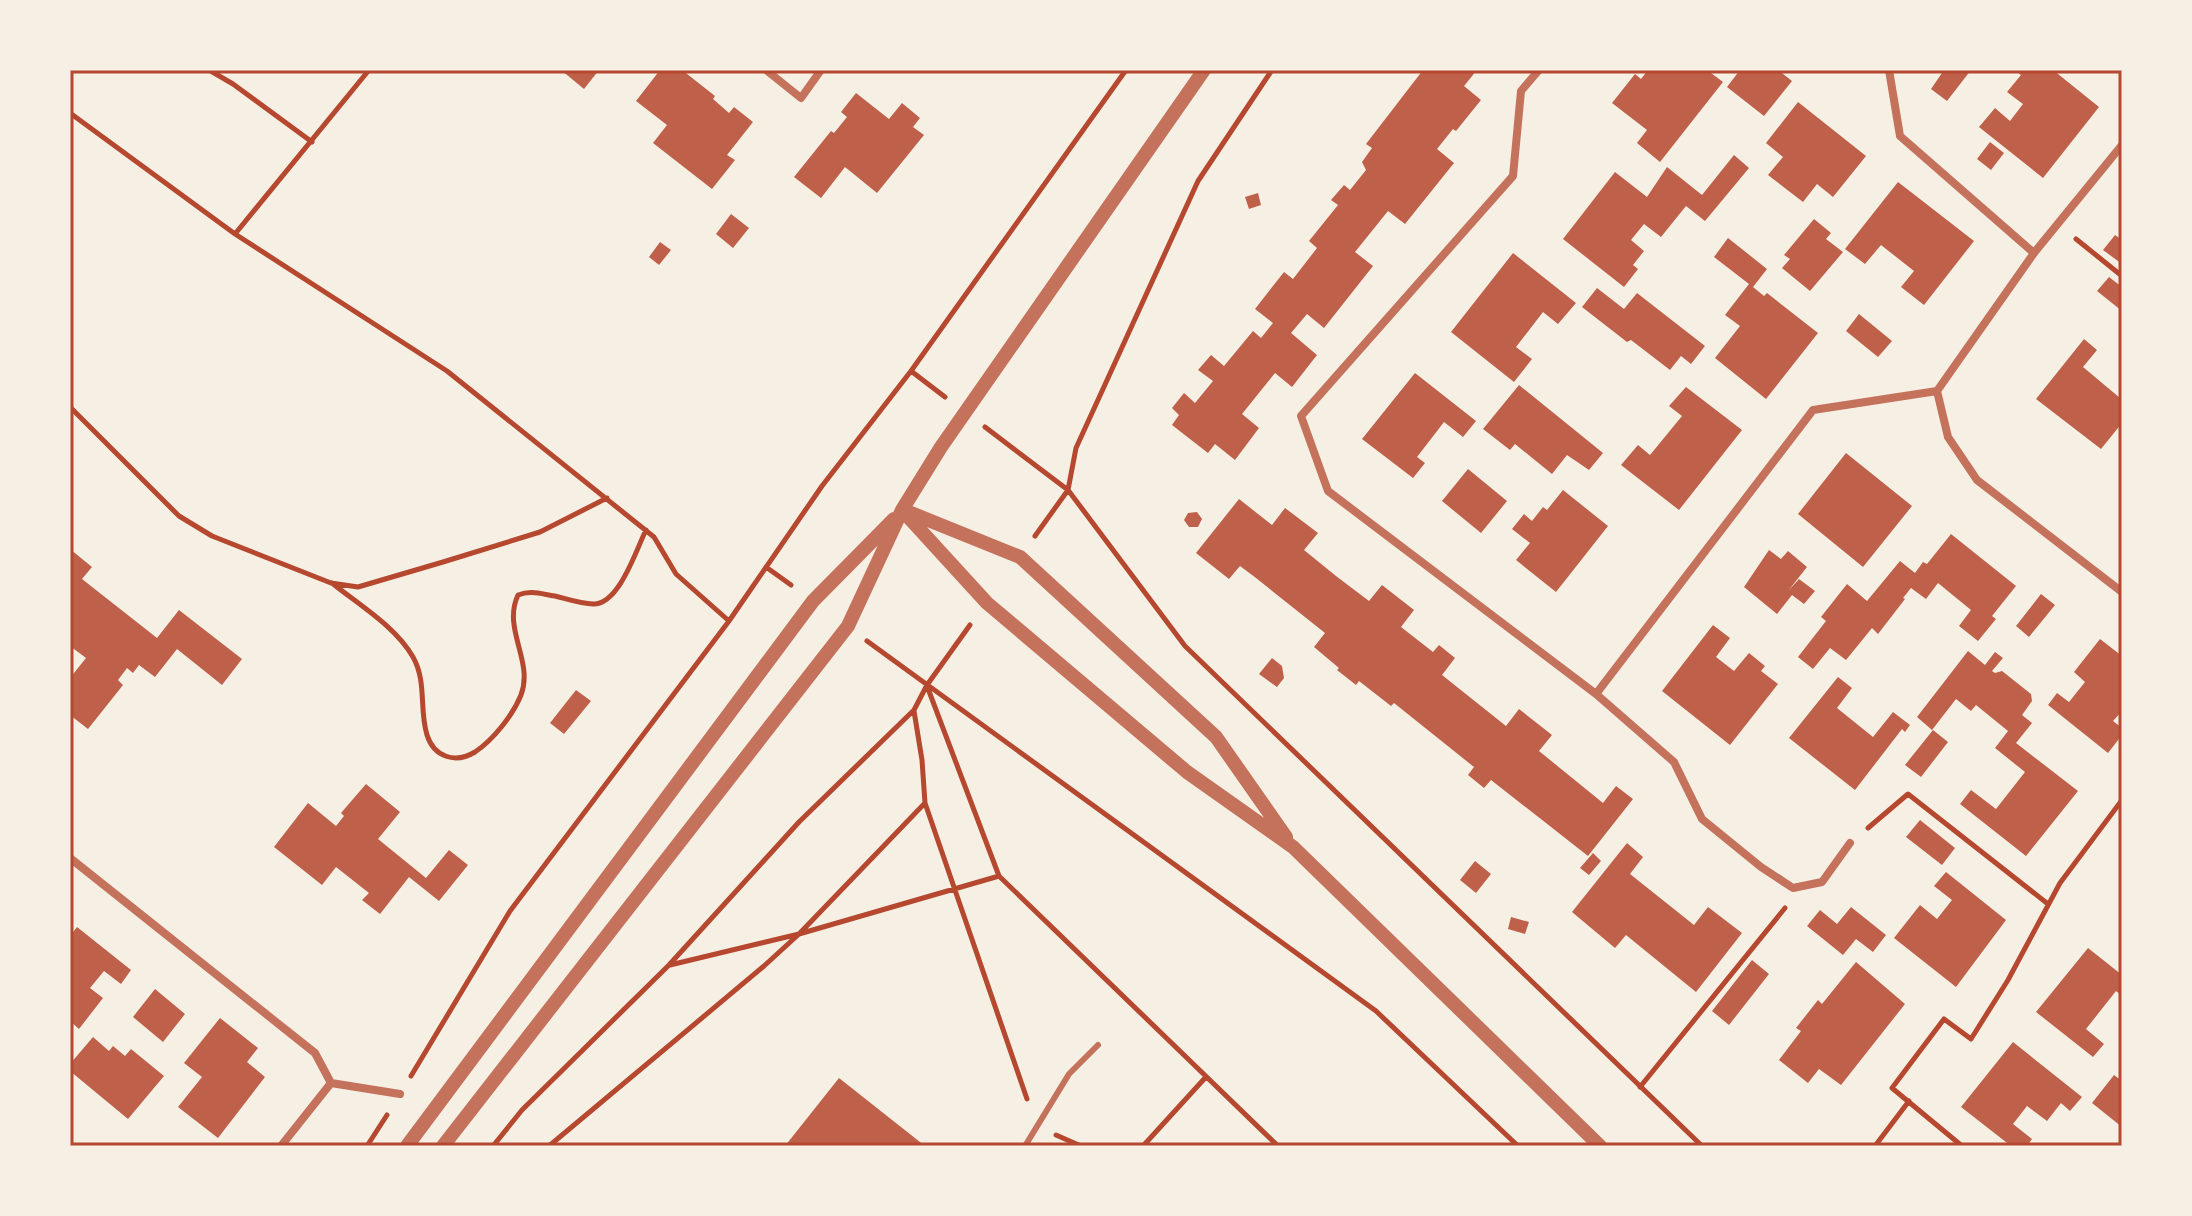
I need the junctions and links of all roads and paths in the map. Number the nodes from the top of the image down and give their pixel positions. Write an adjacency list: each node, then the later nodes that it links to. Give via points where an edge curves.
1 (209, 70): 11 (path)
2 (369, 70): 11 (path)
3 (766, 70): 4 (street, via 801,98)
4 (821, 70)
5 (1126, 70): 27 (path)
6 (1204, 70): 21 (street)
7 (1272, 70): 19 (path, via 1198,181 1076,448)
8 (1539, 70): 29 (street, via 1521,91 1513,176 1301,416 1328,491)
9 (1889, 70): 15 (street, via 1900,136)
10 (70, 113): 14 (path)
11 (312, 142): 14 (path)
12 (2122, 145): 13 (street)
13 (2058, 225): 15 (street); 16 (path)
14 (235, 234): 20 (path, via 447,371)
15 (2034, 253): 17 (street)
16 (2122, 276)
17 (1937, 391): 25 (street, via 1948,437 1977,480); 29 (street, via 1813,410)
18 (70, 407): 24 (path, via 179,516 212,536)
19 (1068, 490): 23 (path); 45 (path, via 1185,646)
20 (607, 498): 22 (path); 24 (path, via 540,532 415,571 358,587)
21 (902, 510): 23 (street); 26 (street); 51 (street, via 813,601); 52 (street, via 848,626)
22 (646, 530): 24 (path, via 619,586 603,603 529,591 518,595 513,621 525,685 517,706 496,732 475,752 456,759 443,756 426,733 423,688 412,655); 27 (path, via 676,574)
23 (1020, 557): 34 (street, via 1216,737)
24 (331, 583)
25 (2122, 592)
26 (987, 603): 28 (path); 34 (street, via 1187,772)
27 (729, 621): 46 (path, via 510,911)
28 (927, 685): 30 (path); 36 (path); 58 (path, via 1376,1011)
29 (1596, 694): 37 (street, via 1674,762 1702,819 1761,867 1793,888)
30 (914, 710): 32 (path); 41 (path, via 799,822)
31 (2122, 800): 39 (path)
32 (925, 803): 38 (path); 40 (path)
33 (1850, 843): 37 (street, via 1822,882); 39 (path, via 1908,794)
34 (1293, 847): 59 (street)
35 (70, 858): 44 (street, via 315,1053)
36 (999, 876): 38 (path); 43 (path)
37 (1803, 886): 45 (path)
38 (954, 890): 40 (path); 48 (path)
39 (2048, 904): 47 (path, via 1971,1039 1944,1019 1892,1088)
40 (799, 934): 41 (path); 54 (path)
41 (669, 965): 53 (path, via 522,1110)
42 (1098, 1045): 48 (lane, via 1069,1074)
43 (1205, 1078): 56 (path); 57 (path)
44 (331, 1083): 46 (street); 49 (street)
45 (1640, 1087): 60 (path)
46 (400, 1094): 50 (path)
47 (1909, 1101): 61 (path); 62 (path)
48 (1037, 1127): 55 (lane)
49 (281, 1146)
50 (367, 1146)
51 (407, 1146)
52 (443, 1146)
53 (493, 1146)
54 (549, 1146)
55 (1025, 1146)
56 (1143, 1146)
57 (1278, 1146)
58 (1518, 1146)
59 (1600, 1146)
60 (1702, 1146)
61 (1875, 1146)
62 (1962, 1146)

